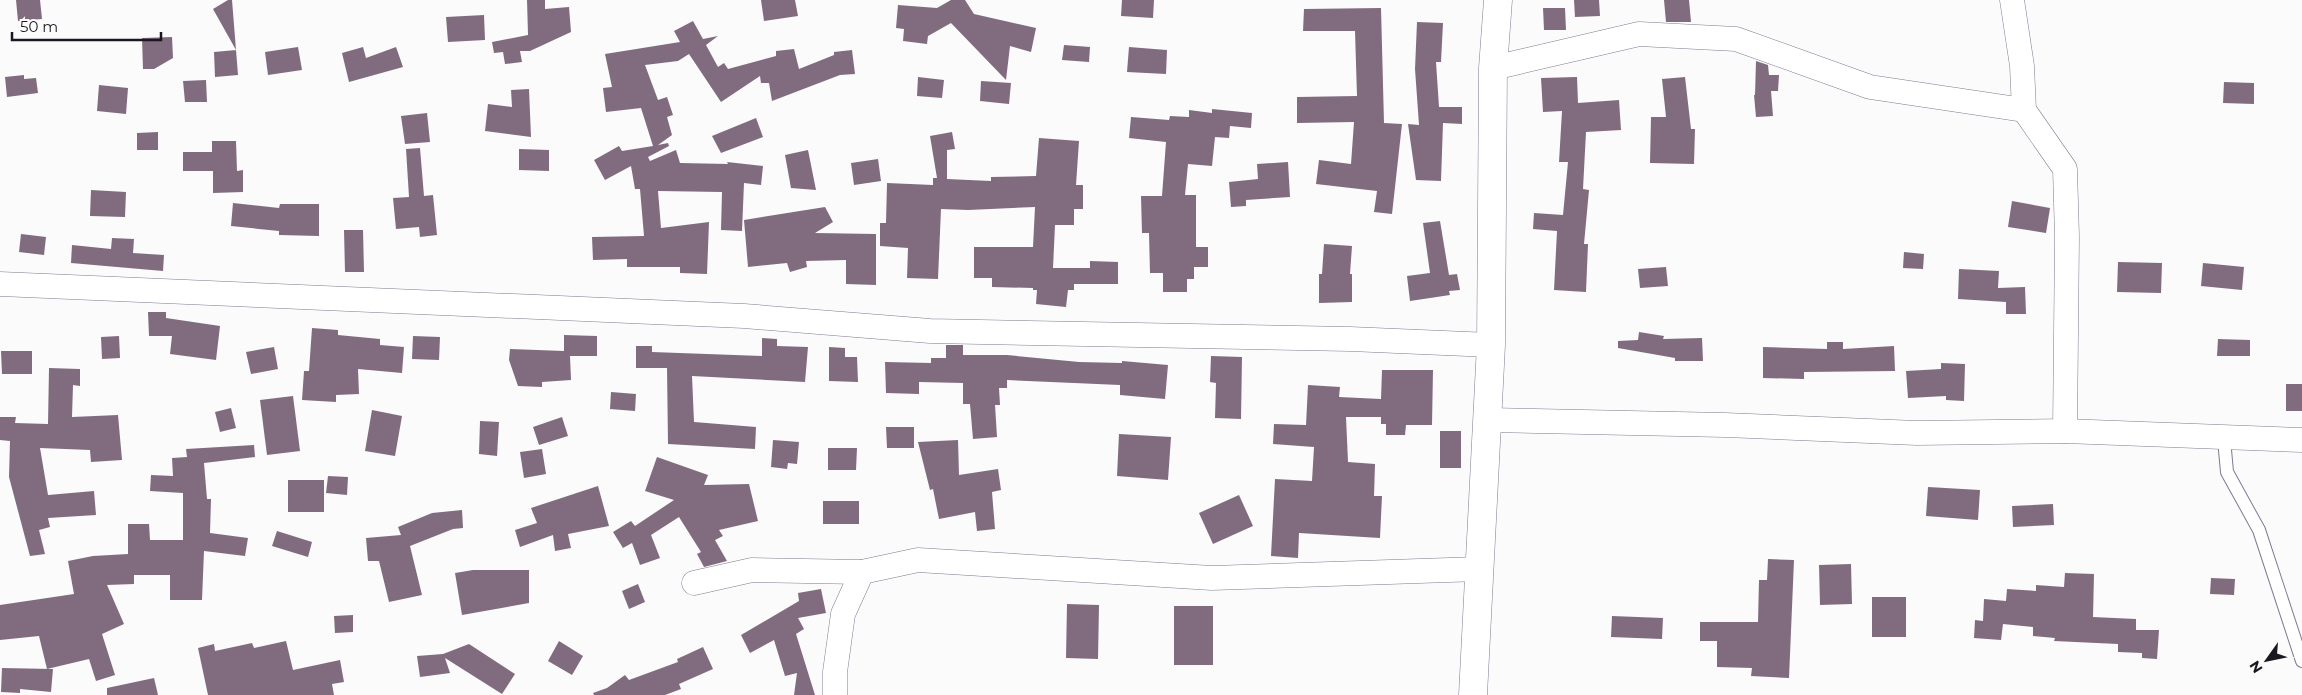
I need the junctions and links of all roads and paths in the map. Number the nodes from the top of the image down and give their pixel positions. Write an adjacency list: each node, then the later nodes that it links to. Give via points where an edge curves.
1 (1498, 0): 3 (main road)
2 (2012, 0): 4 (street, via 2021,56)
3 (1493, 68): 4 (street, via 1639,34 1736,39 1870,86); 6 (main road)
4 (2024, 110): 8 (street, via 2065,169)
5 (0, 284): 6 (street, via 734,316 930,331)
6 (1491, 345): 7 (main road)
7 (1488, 420): 8 (street, via 1724,425 1917,434); 11 (main road)
8 (2065, 431): 9 (street)
9 (2224, 438): 10 (street); 14 (lane, via 2227,472 2259,530)
10 (2302, 440)
11 (1479, 569): 12 (street, via 1212,578 918,560); 16 (main road)
12 (862, 572): 13 (street, via 752,570); 15 (street, via 843,614)
13 (694, 583)
14 (2302, 662)
15 (835, 695)
16 (1473, 695)

